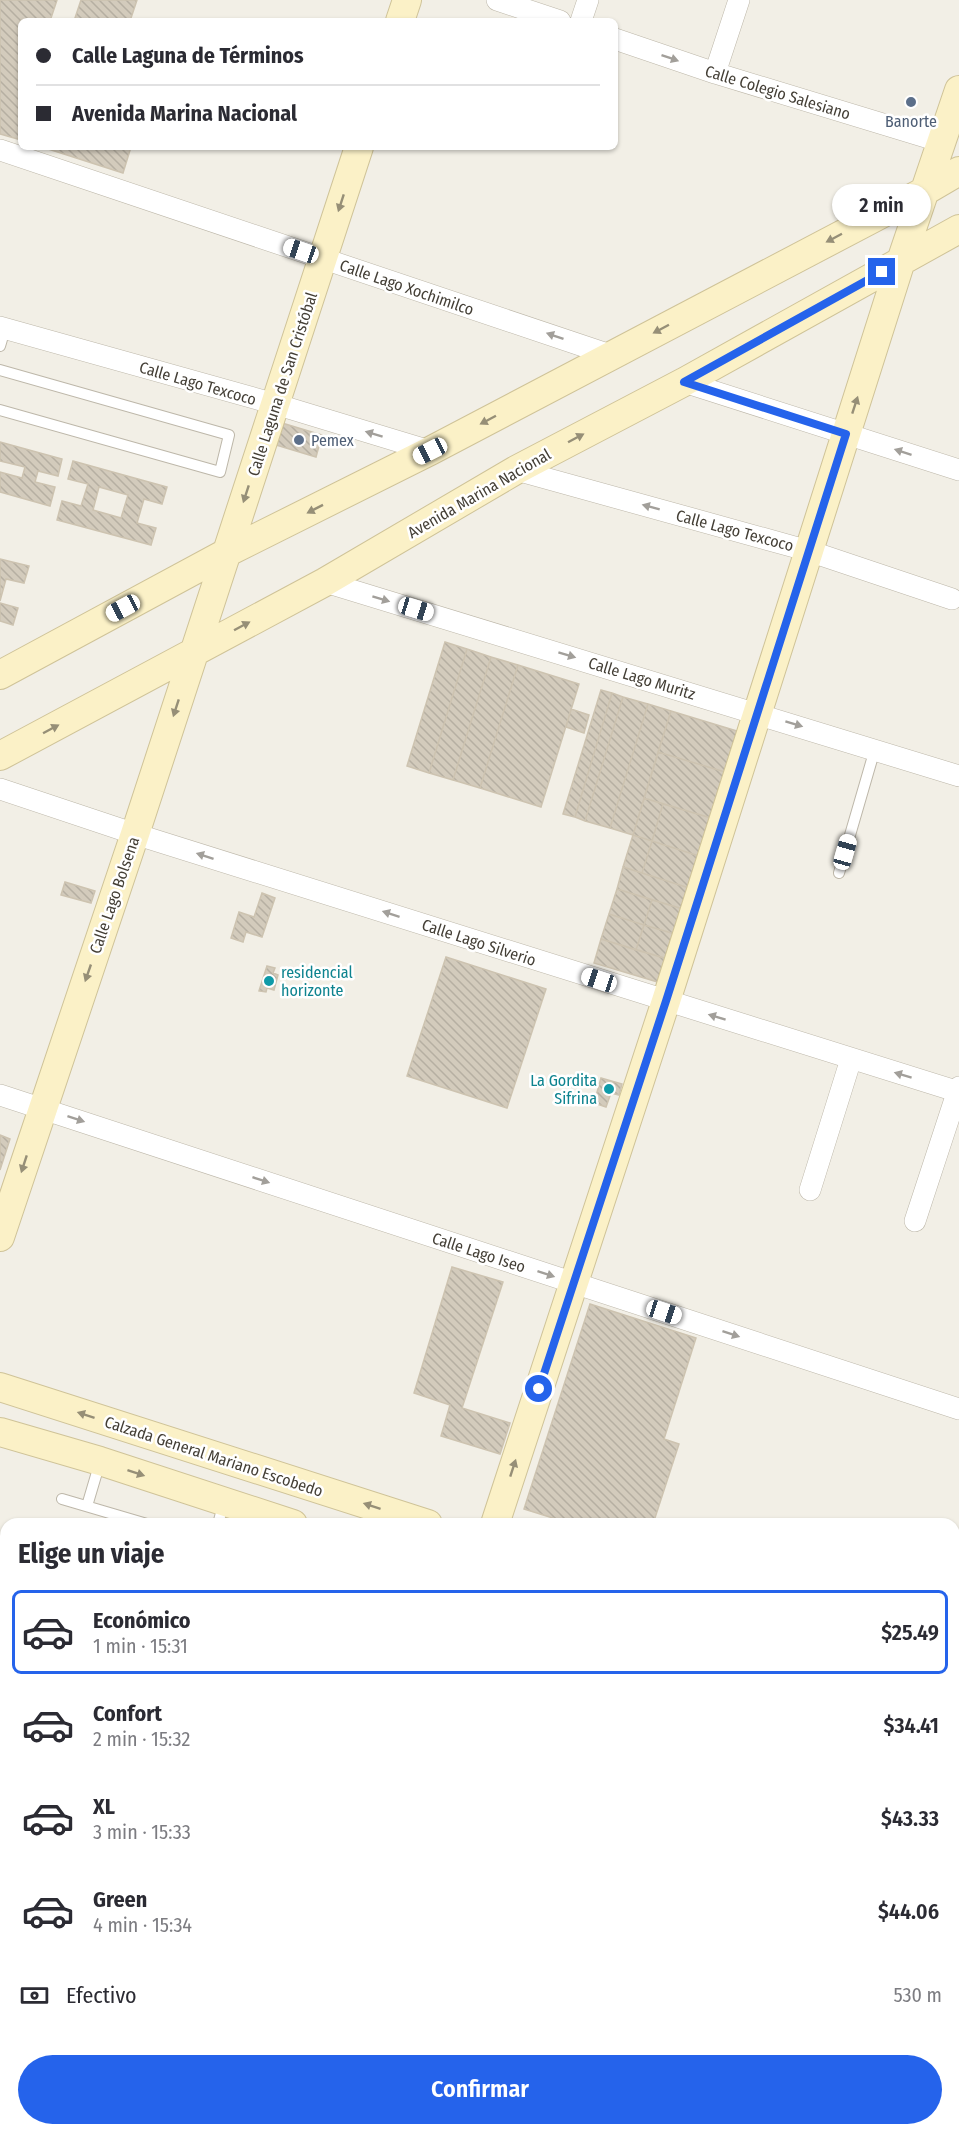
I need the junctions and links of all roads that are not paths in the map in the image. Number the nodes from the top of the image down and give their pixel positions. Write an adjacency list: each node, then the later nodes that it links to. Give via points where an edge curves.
1 (406, 0): 5 (main road)
2 (497, 0): 6 (street)
3 (588, 0): 7 (street)
4 (739, 0): 9 (street)
5 (401, 18)
6 (551, 18)
7 (582, 18)
8 (618, 40): 9 (street, Calle Colegio Salesiano, one-way to 9)
9 (715, 73): 11 (street, Calle Colegio Salesiano)
10 (959, 90): 11 (main road)
11 (942, 142): 15 (main road)
12 (0, 150): 17 (street, Calle Lago Xochimilco)
13 (358, 150): 17 (main road, Calle Laguna de San Cristóbal, one-way to 17)
14 (959, 171): 15 (main road)
15 (925, 191): 18 (main road); 20 (main road, one-way to 20)
16 (959, 230): 18 (main road, Avenida Marina Nacional)
17 (323, 259): 20 (street, Calle Lago Xochimilco, one-way to 17); 23 (main road, Calle Laguna de San Cristóbal)
18 (902, 261): 22 (main road, Avenida Marina Nacional); 25 (main road, one-way to 18)
19 (2, 334): 23 (street, Calle Lago Texcoco)
20 (610, 355): 26 (main road, one-way to 26)
21 (0, 370): 24 (lane, via 229,435 220,472)
22 (684, 382): 25 (street); 27 (main road, Avenida Marina Nacional, one-way to 22)
23 (275, 404): 26 (street, Calle Lago Texcoco, one-way to 23); 30 (main road, Calle Laguna de San Cristóbal, one-way to 30)
24 (0, 410)
25 (846, 434): 28 (street, one-way to 25); 29 (main road)
26 (430, 451): 30 (main road, one-way to 30)
27 (516, 470): 29 (street, Calle Lago Texcoco, one-way to 27); 31 (main road, Avenida Marina Nacional)
28 (959, 470)
29 (809, 551): 32 (street, Calle Lago Texcoco); 35 (main road)
30 (226, 553): 33 (main road, Calle Lago Bolsena); 34 (main road)
31 (325, 582): 33 (main road, Avenida Marina Nacional, one-way to 31); 35 (street, Calle Lago Muritz, one-way to 35)
32 (952, 598)
33 (194, 652): 37 (main road, Avenida Marina Nacional, one-way to 33); 40 (main road, Calle Lago Bolsena, one-way to 40)
34 (0, 675)
35 (757, 713): 36 (street, Calle Lago Muritz, one-way to 36); 42 (main road)
36 (875, 749): 38 (street, Calle Lago Muritz); 41 (lane)
37 (0, 756)
38 (959, 776)
39 (0, 789): 40 (street, Calle Lago Silverio)
40 (135, 834): 42 (street, Calle Lago Silverio, one-way to 40); 46 (main road, Calle Lago Bolsena, one-way to 46)
41 (839, 873)
42 (666, 1001): 43 (street, Calle Lago Silverio, one-way to 42); 50 (main road)
43 (851, 1059): 44 (street, Calle Lago Silverio, one-way to 43); 47 (street)
44 (958, 1090): 48 (street)
45 (0, 1095): 46 (street, Calle Lago Iseo)
46 (42, 1108): 49 (main road, Calle Lago Bolsena, one-way to 49); 50 (street, Calle Lago Iseo, one-way to 50)
47 (810, 1190)
48 (915, 1221)
49 (0, 1237)
50 (574, 1283): 52 (street, Calle Lago Iseo, one-way to 52); 61 (main road, one-way to 50)
51 (0, 1387): 60 (main road, Calzada General Mariano Escobedo, one-way to 51)
52 (959, 1409)
53 (0, 1432): 54 (main road)
54 (100, 1461): 56 (lane); 57 (main road, one-way to 57)
55 (62, 1499): 56 (lane)
56 (87, 1506): 58 (lane)
57 (221, 1513): 59 (main road)
58 (127, 1518)
59 (254, 1518)
60 (409, 1518)
61 (497, 1518)

